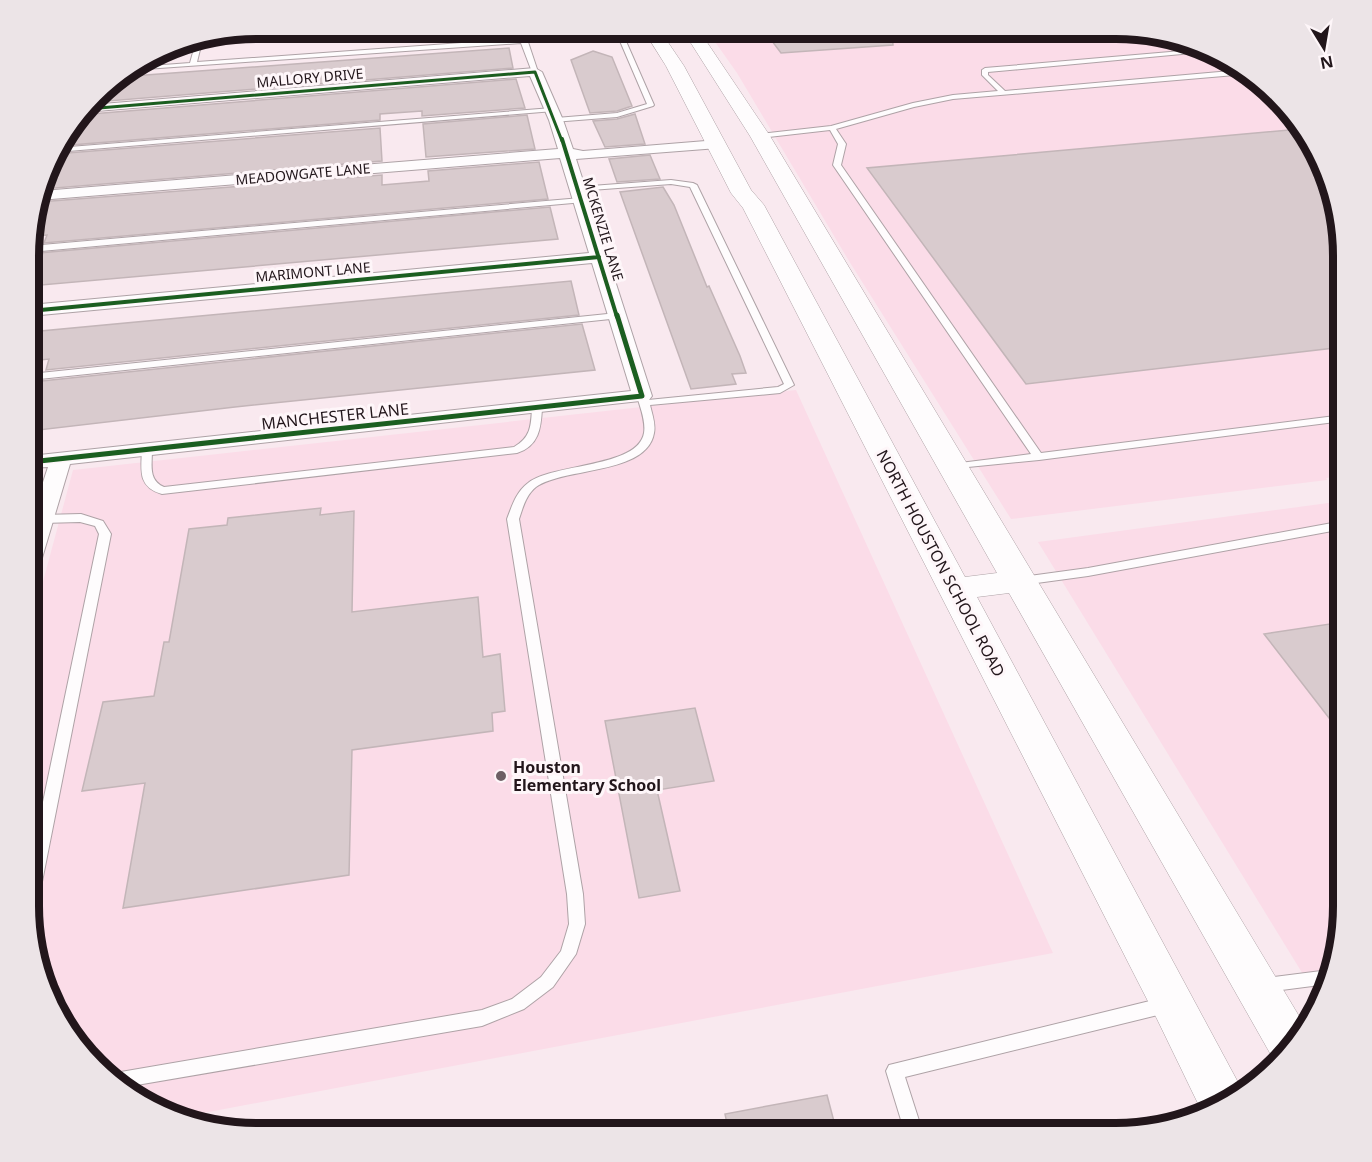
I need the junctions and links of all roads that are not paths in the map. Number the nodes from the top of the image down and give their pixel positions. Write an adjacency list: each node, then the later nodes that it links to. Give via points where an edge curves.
1 (550, 39): 5 (lane)
2 (619, 39): 14 (lane, via 623,40 651,105 619,115)
3 (657, 39): 17 (main road, NORTH HOUSTON SCHOOL ROAD)
4 (697, 39): 16 (main road)
5 (524, 41): 8 (lane); 10 (lane)
6 (198, 47): 8 (lane)
7 (1191, 53): 12 (lane, via 985,70 985,75)
8 (193, 64): 9 (lane)
9 (147, 68)
10 (535, 72): 13 (street, MALLORY DRIVE); 14 (street, MCKENZIE LANE)
11 (1232, 73): 12 (lane)
12 (1002, 91): 15 (lane, via 913,105)
13 (97, 108)
14 (554, 115): 18 (lane); 19 (street, MCKENZIE LANE)
15 (832, 128): 16 (lane); 31 (lane, via 844,150 837,165)
16 (760, 136): 17 (main road); 34 (main road)
17 (716, 140): 19 (street, MEADOWGATE LANE, via 583,155); 39 (main road, NORTH HOUSTON SCHOOL ROAD)
18 (67, 149)
19 (566, 153): 20 (street, MEADOWGATE LANE); 21 (street, MCKENZIE LANE)
20 (48, 195)
21 (579, 195): 22 (lane); 23 (street, MCKENZIE LANE); 27 (lane, via 671,182 693,185 789,385 780,390)
22 (39, 248)
23 (599, 257): 24 (street, MARIMONT LANE); 25 (street, MCKENZIE LANE)
24 (39, 310)
25 (617, 316): 26 (lane); 27 (street, MCKENZIE LANE)
26 (39, 375)
27 (643, 399): 28 (street, MANCHESTER LANE); 45 (lane, via 649,434 642,447 609,465 543,478 526,489 515,504 513,519 575,894 577,924 568,954 547,982 518,1004 482,1018)
28 (537, 408): 30 (street, MANCHESTER LANE); 30 (lane, via 535,434 517,450 162,491 152,486 146,474)
29 (1333, 419): 31 (lane)
30 (147, 450): 32 (street, MANCHESTER LANE)
31 (1039, 456): 34 (lane)
32 (61, 459): 33 (street, MANCHESTER LANE); 35 (street)
33 (39, 461)
34 (952, 468): 38 (main road)
35 (42, 519): 37 (street); 40 (lane, via 81,518 99,524 105,534)
36 (1333, 527): 38 (lane)
37 (39, 529)
38 (1019, 581): 39 (main road); 42 (main road)
39 (955, 589): 43 (main road, NORTH HOUSTON SCHOOL ROAD)
40 (39, 858)
41 (1320, 978): 42 (lane)
42 (1256, 986): 44 (main road)
43 (1173, 1004): 46 (main road, NORTH HOUSTON SCHOOL ROAD); 47 (lane, via 895,1071)
44 (1287, 1039)
45 (125, 1078)
46 (1220, 1097)
47 (911, 1123)

